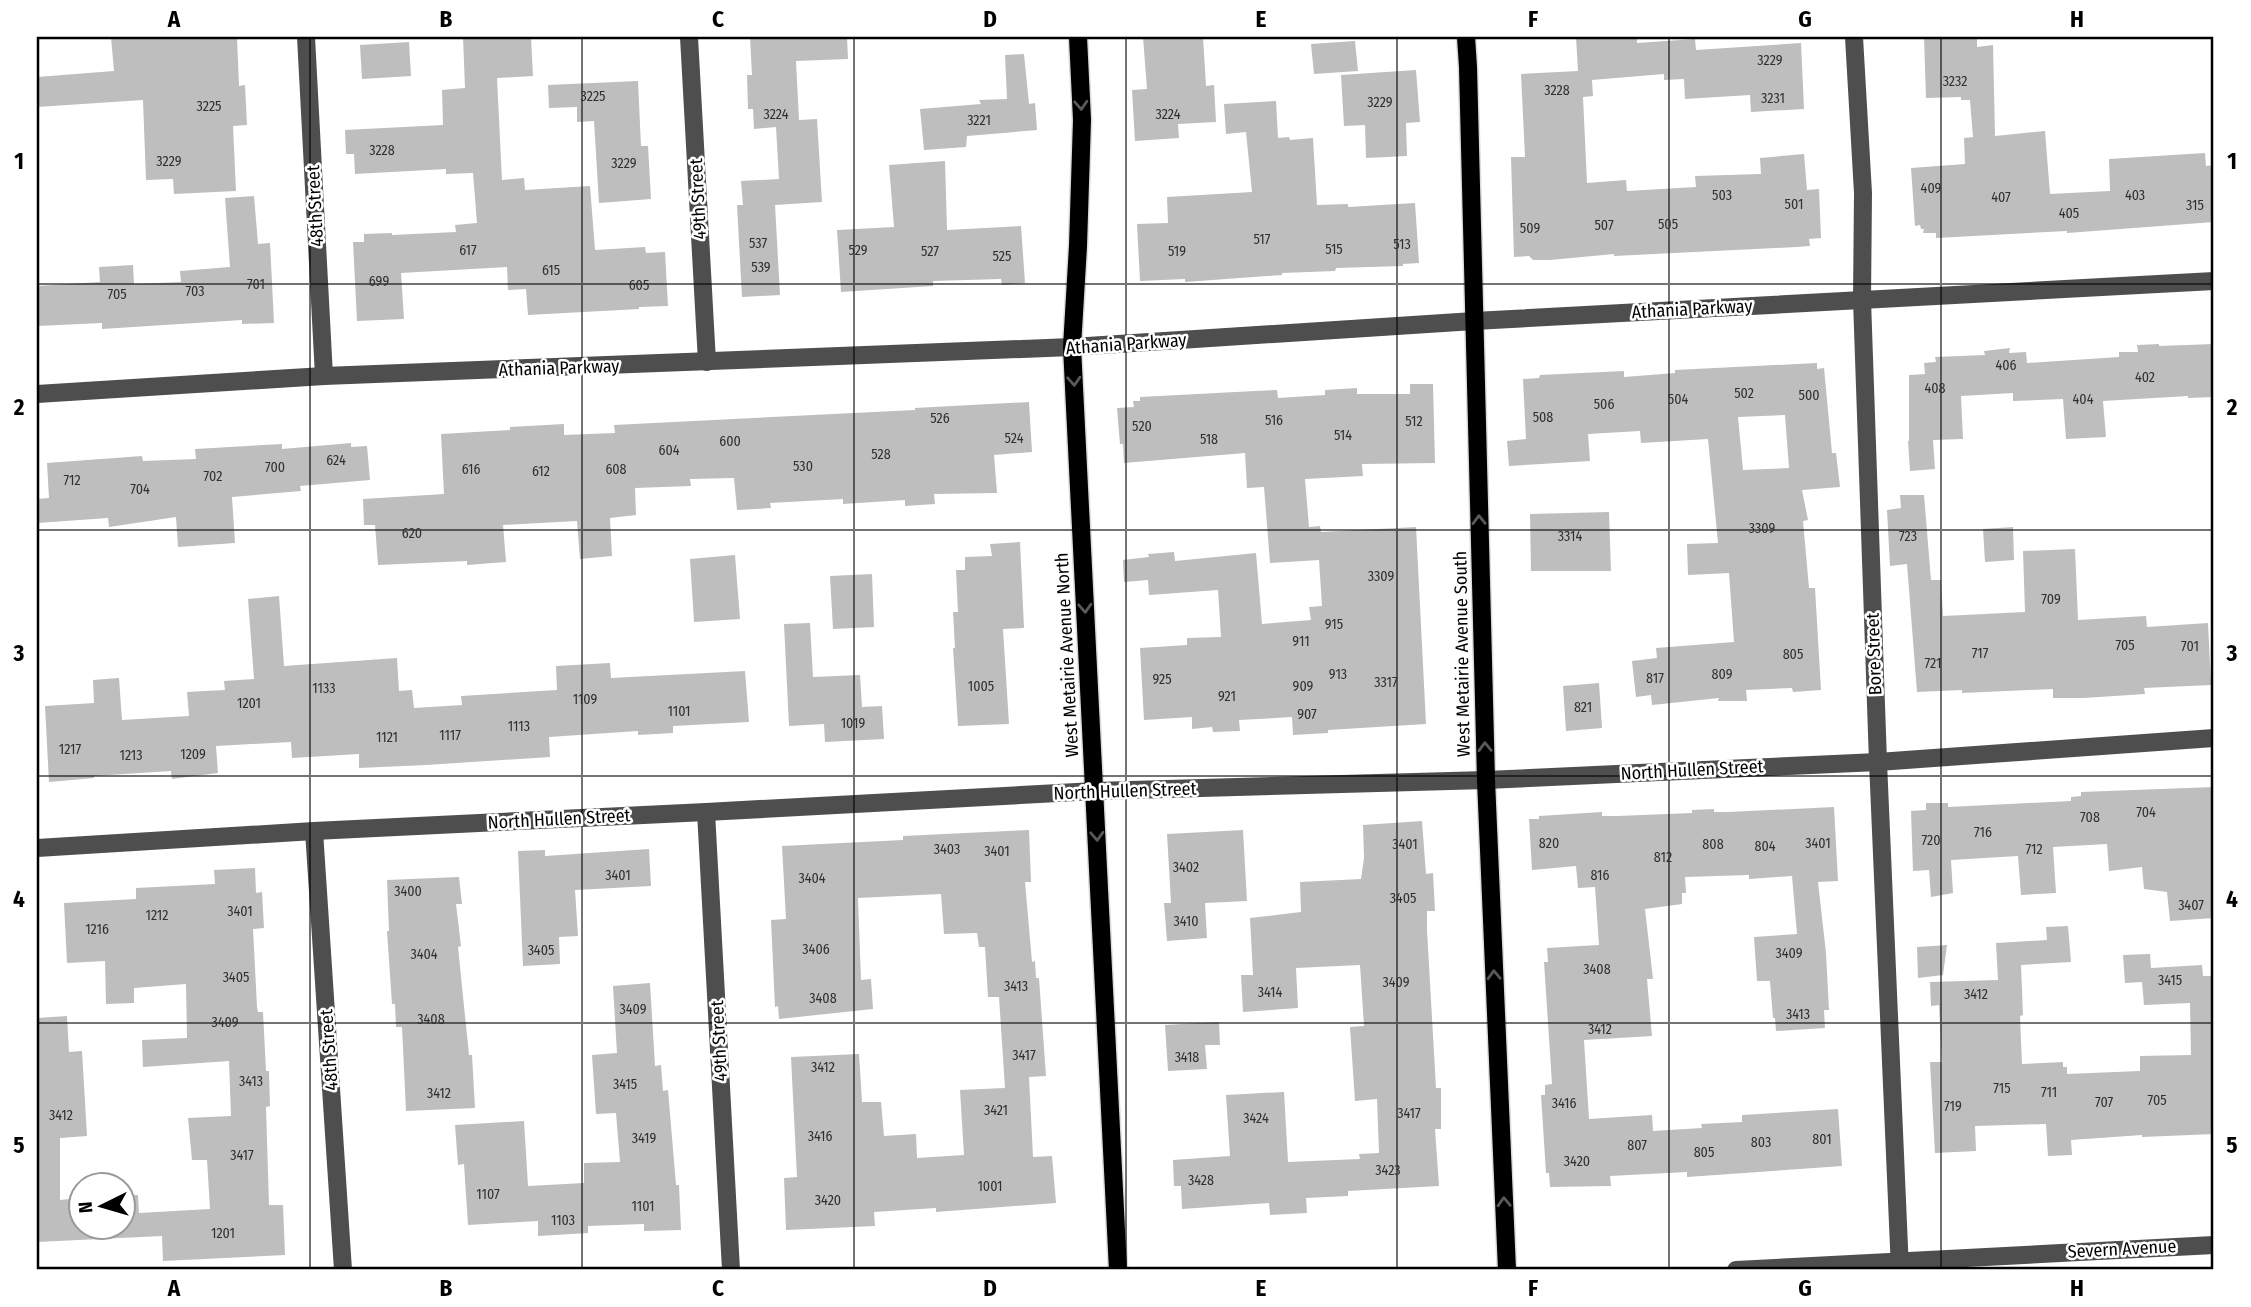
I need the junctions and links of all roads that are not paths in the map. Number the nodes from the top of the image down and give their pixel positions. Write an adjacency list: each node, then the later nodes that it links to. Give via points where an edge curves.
1 (306, 37): 11 (street, 48th Street)
2 (689, 37): 10 (street, 49th Street)
3 (1078, 37): 9 (main road, West Metairie Avenue North, one-way to 9, via 1082,120)
4 (1466, 37): 8 (main road, West Metairie Avenue South)
5 (1854, 37): 7 (street, Bore Street, via 1863,193)
6 (2214, 281): 7 (street, Athania Parkway)
7 (1862, 300): 8 (street, Athania Parkway); 14 (street, Bore Street)
8 (1475, 321): 9 (street, Athania Parkway); 15 (main road, West Metairie Avenue South, one-way to 8)
9 (1072, 347): 10 (street, Athania Parkway); 16 (main road, West Metairie Avenue North, one-way to 16)
10 (707, 362): 11 (street, Athania Parkway)
11 (324, 376): 12 (street, Athania Parkway)
12 (37, 394)
13 (2214, 738): 14 (street, North Hullen Street)
14 (1878, 762): 15 (street, North Hullen Street); 21 (street, Bore Street)
15 (1486, 780): 16 (street, North Hullen Street); 25 (main road, West Metairie Avenue South, one-way to 15)
16 (1094, 791): 17 (street, North Hullen Street); 24 (main road, West Metairie Avenue North, one-way to 24)
17 (706, 812): 18 (street, North Hullen Street); 23 (street, 49th Street)
18 (314, 831): 19 (street, North Hullen Street); 22 (street, 48th Street)
19 (37, 848)
20 (2214, 1245): 21 (street, Severn Avenue)
21 (1900, 1266): 26 (street, Severn Avenue)
22 (343, 1270)
23 (731, 1270)
24 (1118, 1270)
25 (1507, 1270)
26 (1736, 1270)

